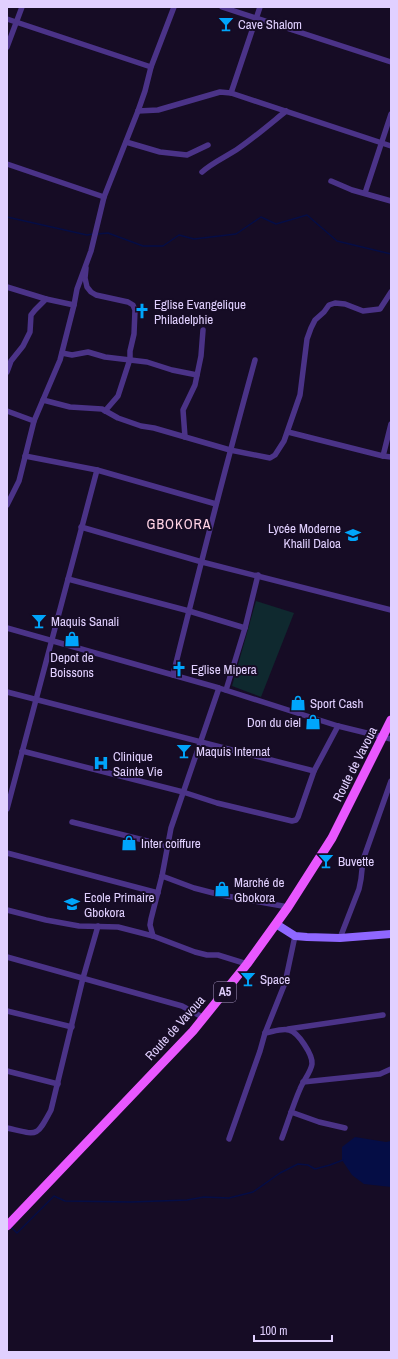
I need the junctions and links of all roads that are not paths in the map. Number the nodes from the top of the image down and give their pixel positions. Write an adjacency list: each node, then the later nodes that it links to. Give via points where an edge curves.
1 (22, 7): 7 (street)
2 (174, 7): 10 (street)
3 (222, 7): 5 (street)
4 (260, 7): 5 (street)
5 (256, 18): 9 (street); 11 (street)
6 (7, 19): 7 (street)
7 (17, 22): 8 (street); 10 (street)
8 (7, 47)
9 (391, 62)
10 (151, 67): 12 (street)
11 (231, 93): 12 (street, via 220,92 158,110); 13 (street)
12 (138, 111): 15 (street)
13 (286, 111): 16 (street); 20 (street, via 249,141)
14 (391, 114): 16 (street)
15 (126, 142): 17 (street, via 160,152 187,155); 23 (street)
16 (381, 143): 18 (street); 22 (street)
17 (208, 145)
18 (391, 146)
19 (7, 164): 23 (street)
20 (202, 172)
21 (331, 181): 22 (street)
22 (365, 193): 24 (street)
23 (104, 197): 25 (street)
24 (391, 201)
25 (87, 260): 29 (street); 32 (street, via 85,278 91,292 128,302 135,310)
26 (7, 287): 28 (street)
27 (391, 292): 42 (street, via 380,309 363,311 335,303 329,305 315,320 307,339 300,395)
28 (46, 299): 29 (street); 33 (street, via 31,315 30,332 23,346)
29 (74, 305): 31 (street)
30 (203, 330): 36 (street)
31 (62, 353): 32 (street, via 72,356 88,352 105,357); 37 (street)
32 (130, 359): 36 (street); 39 (street, via 118,396)
33 (9, 360): 35 (street)
34 (255, 360): 44 (street)
35 (7, 372)
36 (197, 375): 43 (street, via 183,410)
37 (43, 400): 39 (street, via 70,407); 40 (street)
38 (7, 411): 40 (street)
39 (105, 411): 43 (street, via 141,426)
40 (34, 421): 45 (street)
41 (391, 424): 46 (street)
42 (288, 432): 44 (street, via 275,455 270,458); 46 (street)
43 (185, 437): 44 (street)
44 (230, 450): 49 (street)
45 (25, 456): 48 (street); 50 (street, via 19,480)
46 (383, 456): 47 (street)
47 (391, 457)
48 (97, 470): 49 (street); 51 (street)
49 (216, 504): 52 (street)
50 (7, 505)
51 (81, 527): 52 (street); 54 (street)
52 (202, 562): 53 (street); 56 (street)
53 (258, 575): 55 (street); 58 (street)
54 (68, 579): 56 (street); 59 (street)
55 (391, 610)
56 (189, 611): 58 (street); 60 (street)
57 (7, 628): 59 (street)
58 (245, 628): 62 (street)
59 (52, 641): 60 (street); 64 (street)
60 (173, 675): 61 (street)
61 (219, 688): 62 (street); 68 (street)
62 (226, 690): 66 (street)
63 (7, 692): 64 (street)
64 (36, 699): 68 (street); 69 (street)
65 (391, 720): 67 (main road, Route de Vavoua / A5)
66 (338, 726): 67 (street); 70 (street)
67 (387, 738): 79 (main road, Route de Vavoua / A5, via 332,838)
68 (200, 742): 70 (street); 72 (street)
69 (22, 752): 72 (street); 73 (street)
70 (314, 771): 72 (street, via 298,817 292,821)
71 (390, 784): 86 (street, via 363,860 358,889)
72 (183, 792): 75 (street)
73 (7, 809)
74 (72, 822): 75 (street)
75 (168, 846): 77 (street)
76 (7, 853): 78 (street)
77 (162, 876): 78 (street); 79 (street, via 221,895)
78 (158, 893): 84 (street, via 150,925)
79 (288, 907): 81 (main road, Route de Vavoua / A5)
80 (7, 910): 82 (street, via 79,926)
81 (276, 924): 85 (street); 88 (main road, Route de Vavoua / A5)
82 (98, 926): 84 (street, via 118,926); 89 (street)
83 (391, 934): 86 (street)
84 (153, 936): 88 (street, via 195,952 218,955)
85 (295, 936): 86 (street); 95 (street, via 285,983)
86 (340, 938)
87 (7, 957): 89 (street)
88 (247, 964): 92 (main road, Route de Vavoua / A5)
89 (83, 978): 92 (street, via 182,1006); 93 (street)
90 (7, 1011): 93 (street)
91 (383, 1015): 94 (street)
92 (204, 1018): 105 (main road, Route de Vavoua / A5)
93 (72, 1027): 99 (street)
94 (288, 1029): 95 (street); 98 (street, via 297,1035 311,1058 312,1065)
95 (265, 1033): 104 (street)
96 (391, 1069): 98 (street, via 380,1074)
97 (7, 1071): 99 (street)
98 (303, 1082): 100 (street)
99 (58, 1084): 101 (street, via 52,1110 41,1128 33,1133)
100 (292, 1112): 102 (street); 103 (street)
101 (7, 1128)
102 (345, 1128)
103 (282, 1138)
104 (229, 1139)
105 (7, 1226)

